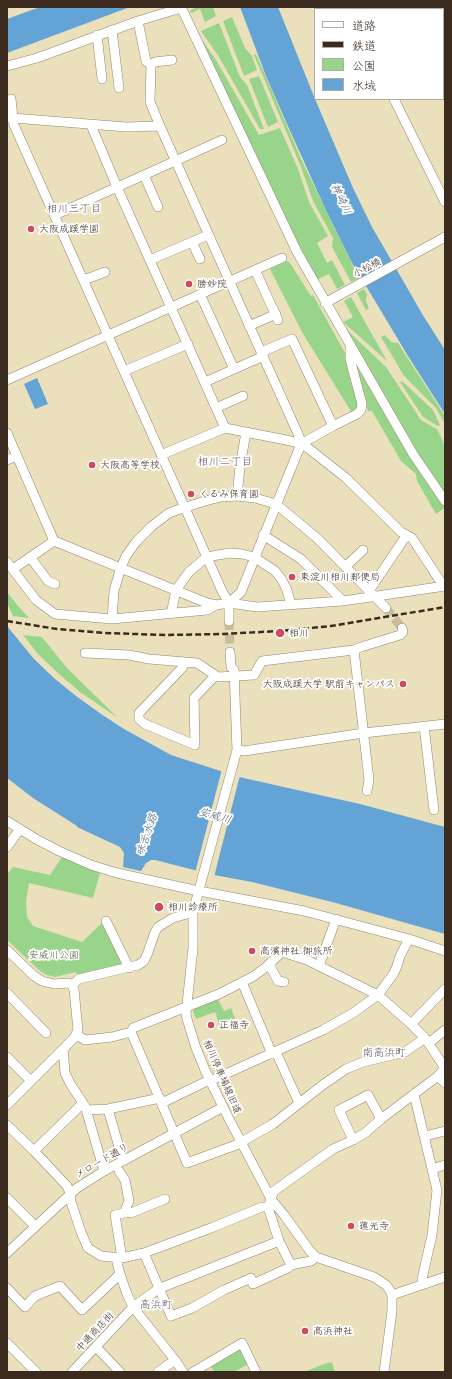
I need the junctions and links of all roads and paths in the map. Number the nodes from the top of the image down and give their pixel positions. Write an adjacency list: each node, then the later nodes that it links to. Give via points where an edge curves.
1 (181, 8): 2 (street); 33 (street, via 296,252)
2 (138, 21): 3 (street); 6 (street, via 146,61)
3 (112, 30): 4 (street); 9 (street)
4 (97, 35): 7 (street, via 37,58); 8 (street)
5 (172, 60): 6 (street)
6 (151, 65): 14 (street, via 150,102)
7 (7, 66)
8 (102, 79)
9 (119, 88)
10 (11, 99): 12 (street)
11 (394, 100): 19 (street)
12 (10, 118): 13 (street); 21 (street)
13 (91, 125): 14 (street); 18 (street)
14 (160, 126): 16 (street)
15 (222, 140): 16 (street)
16 (176, 161): 17 (street); 22 (street)
17 (144, 175): 18 (street); 20 (street)
18 (117, 187): 21 (street); 27 (street)
19 (445, 202)
20 (158, 207)
21 (55, 214): 30 (street)
22 (208, 235): 24 (street); 31 (street)
23 (445, 237): 33 (street, 小松橋)
24 (192, 242): 26 (street); 27 (street)
25 (282, 258): 28 (street)
26 (200, 259)
27 (150, 260): 34 (street)
28 (256, 270): 31 (street); 35 (street, via 277,317)
29 (105, 272): 30 (street)
30 (84, 280): 36 (street)
31 (229, 281): 32 (street); 35 (street)
32 (200, 294): 34 (street); 40 (street)
33 (329, 301): 38 (street)
34 (171, 307): 36 (street); 37 (street)
35 (249, 326): 39 (street)
36 (109, 335): 41 (street); 42 (street)
37 (188, 344): 41 (street); 43 (street)
38 (349, 345): 46 (street, via 362,407 357,414); 55 (street, via 413,454)
39 (262, 354): 40 (street, via 259,358); 46 (street, via 292,339); 50 (street)
40 (234, 369): 43 (street)
41 (124, 371): 51 (street)
42 (7, 380)
43 (205, 382): 45 (street)
44 (243, 396): 45 (street)
45 (216, 408): 47 (street)
46 (333, 426): 50 (street)
47 (225, 428): 49 (street); 51 (street)
48 (7, 432): 52 (street)
49 (246, 432): 50 (street); 54 (street)
50 (301, 444): 56 (street); 59 (street, via 346,478)
51 (161, 455): 57 (street)
52 (17, 456): 53 (street); 60 (street)
53 (7, 460)
54 (237, 496): 56 (street); 57 (street, via 206,500)
55 (445, 501)
56 (276, 504): 58 (street); 67 (street, via 317,538)
57 (184, 508): 64 (street); 66 (street, via 169,513 152,526 136,542)
58 (263, 535): 63 (street); 73 (street, via 301,559)
59 (406, 536): 70 (street, via 412,538); 72 (street)
60 (54, 541): 62 (street); 66 (street)
61 (363, 550): 67 (street)
62 (30, 557): 68 (street); 69 (street, via 48,581)
63 (254, 557): 64 (street, via 230,553); 74 (street, via 240,592); 75 (street, via 275,571 287,590)
64 (208, 558): 71 (street, via 189,572); 74 (street)
65 (7, 562): 68 (street)
66 (121, 567): 71 (street); 79 (street, via 114,591)
67 (345, 567): 72 (street)
68 (13, 569): 79 (street, via 36,600 55,614)
69 (55, 584)
70 (445, 586): 72 (street)
71 (176, 590): 76 (street); 78 (street)
72 (373, 594): 73 (street); 77 (street)
73 (343, 601): 75 (street)
74 (229, 603): 75 (street, via 257,607); 76 (street); 80 (street)
75 (291, 604)
76 (216, 605): 78 (street, via 207,610)
77 (386, 608)
78 (171, 614): 79 (street)
79 (112, 620)
80 (229, 621)
81 (402, 628): 82 (street, via 403,632 400,635)
82 (354, 650): 86 (street, via 262,661 254,675); 90 (street)
83 (230, 652): 86 (street, 相川停車場線旧道)
84 (85, 653): 85 (street, via 129,655)
85 (185, 663): 87 (street, via 197,664); 87 (street, via 139,713 139,719 145,724 195,744 194,698)
86 (233, 671): 87 (street); 91 (street, 相川停車場線旧道)
87 (215, 676)
88 (445, 724): 89 (street)
89 (424, 726): 90 (street); 93 (street)
90 (364, 733): 91 (street); 92 (street, via 369,780)
91 (237, 750): 97 (street, 相川停車場線旧道)
92 (367, 791)
93 (434, 810)
94 (7, 821): 95 (street)
95 (20, 829): 96 (street); 97 (street, via 91,865 117,873)
96 (7, 847)
97 (200, 889): 98 (street, 相川停車場線旧道); 99 (street)
98 (193, 912): 106 (street, via 173,918 158,927 144,961); 113 (street, 相川停車場線旧道, via 193,948)
99 (336, 919): 101 (street); 105 (street)
100 (106, 921): 106 (street)
101 (409, 939): 103 (street); 112 (street, via 394,973)
102 (7, 950): 109 (street, via 42,981)
103 (445, 951)
104 (271, 962): 105 (street, via 282,952); 107 (street); 108 (street, via 271,968 278,981)
105 (319, 966): 112 (street)
106 (129, 968): 109 (street, via 80,979)
107 (242, 982): 113 (street); 121 (street)
108 (284, 982)
109 (72, 985): 118 (street, via 78,1030)
110 (445, 989): 114 (street)
111 (7, 993): 117 (street)
112 (378, 995): 114 (street); 121 (street, via 323,1030)
113 (186, 1006): 116 (street, via 133,1028); 126 (street, 相川停車場線旧道, via 187,1020)
114 (410, 1024): 119 (street)
115 (445, 1030): 119 (street)
116 (131, 1032): 118 (street, via 85,1040); 129 (street)
117 (46, 1033)
118 (76, 1035): 120 (street)
119 (427, 1041): 123 (street); 130 (street, via 405,1052 363,1062 346,1069)
120 (63, 1049): 125 (street); 132 (street, via 65,1073)
121 (274, 1053): 126 (street); 130 (street)
122 (7, 1057): 125 (street)
123 (445, 1068): 124 (street)
124 (438, 1076): 127 (street); 128 (street)
125 (31, 1081): 131 (street)
126 (210, 1081): 129 (street); 133 (street, 相川停車場線旧道)
127 (445, 1083)
128 (414, 1094): 135 (street); 139 (street)
129 (161, 1100): 134 (street); 138 (street)
130 (299, 1103): 141 (street, via 273,1124)
131 (7, 1105)
132 (85, 1107): 134 (street); 142 (street); 146 (street)
133 (223, 1107): 138 (street, メロード通り); 141 (street, 相川停車場線旧道)
134 (108, 1109): 143 (street)
135 (381, 1119): 140 (street); 140 (street, via 368,1095 339,1110)
136 (7, 1125): 142 (street)
137 (445, 1130): 139 (street)
138 (175, 1132): 141 (street, via 187,1163); 143 (street, メロード通り)
139 (425, 1136): 145 (street)
140 (353, 1140): 151 (street, via 333,1148 274,1191)
141 (241, 1142): 151 (street, 相川停車場線旧道)
142 (34, 1151): 148 (street, via 67,1186)
143 (123, 1161): 146 (street, メロード通り)
144 (445, 1165): 145 (street)
145 (432, 1168): 162 (street, via 437,1190)
146 (104, 1171): 148 (street, メロード通り)
147 (119, 1171): 152 (street, via 125,1180 129,1201 126,1208)
148 (70, 1193): 153 (street, メロード通り); 158 (street, via 78,1224 88,1248 101,1256)
149 (7, 1198): 153 (street)
150 (165, 1198): 152 (street)
151 (270, 1203): 154 (street); 156 (street); 157 (street, 相川停車場線旧道)
152 (128, 1212): 158 (street, via 115,1215)
153 (35, 1226): 155 (street, メロード通り)
154 (279, 1241): 159 (street); 164 (street, 中通商店街)
155 (7, 1253)
156 (144, 1253): 158 (street); 164 (street)
157 (316, 1256): 159 (street, via 311,1261); 165 (street, 相川停車場線旧道, via 374,1277 390,1289)
158 (119, 1258): 160 (street)
159 (291, 1265): 164 (street, via 253,1284 251,1278 171,1316)
160 (120, 1274): 163 (street, via 82,1310 60,1286 36,1296 25,1307); 166 (street)
161 (445, 1277): 162 (street)
162 (423, 1284): 165 (street)
163 (7, 1288)
164 (158, 1289): 166 (street, 中通商店街)
165 (392, 1296): 177 (street)
166 (133, 1307): 168 (street, 中通商店街); 169 (street)
167 (7, 1343): 170 (street)
168 (96, 1347): 171 (street, 中通商店街); 172 (street)
169 (175, 1360): 173 (street); 174 (street)
170 (36, 1372)
171 (72, 1372)
172 (120, 1372)
173 (159, 1372)
174 (183, 1372)
175 (193, 1372): 176 (street, via 242,1343)
176 (256, 1372)
177 (384, 1372)

